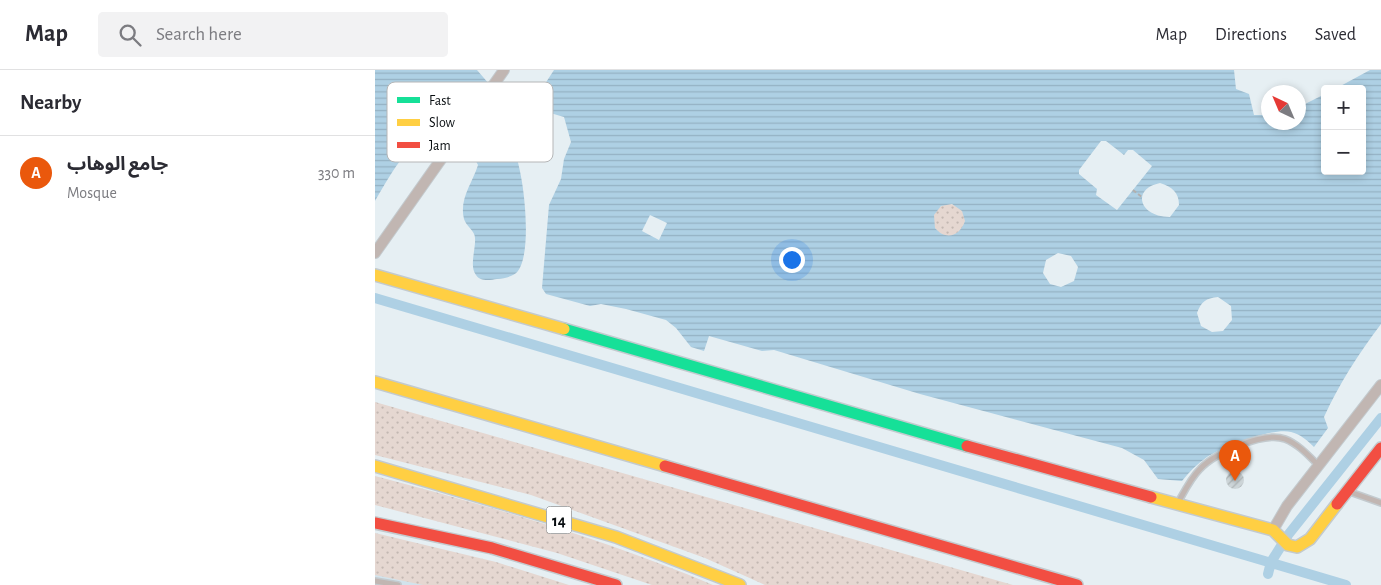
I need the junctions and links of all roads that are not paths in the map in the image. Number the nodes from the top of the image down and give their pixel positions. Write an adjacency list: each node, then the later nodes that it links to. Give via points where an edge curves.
1 (504, 70): 2 (street)
2 (495, 82)
3 (440, 162): 4 (street)
4 (375, 253)
5 (375, 275): 13 (main road)
6 (375, 382): 20 (main road)
7 (1381, 385): 9 (street)
8 (1381, 448): 11 (main road)
9 (1318, 465): 13 (lane, via 1284,438 1258,439 1210,460 1188,484); 15 (street)
10 (375, 466): 19 (main road, 14, via 617,537)
11 (1347, 491): 12 (lane); 15 (main road, via 1310,539 1297,547)
12 (1381, 503)
13 (1178, 504): 15 (main road)
14 (375, 523): 18 (main road, via 492,548)
15 (1280, 538)
16 (375, 581): 17 (lane)
17 (397, 585)
18 (616, 585)
19 (740, 585)
20 (1077, 585)

